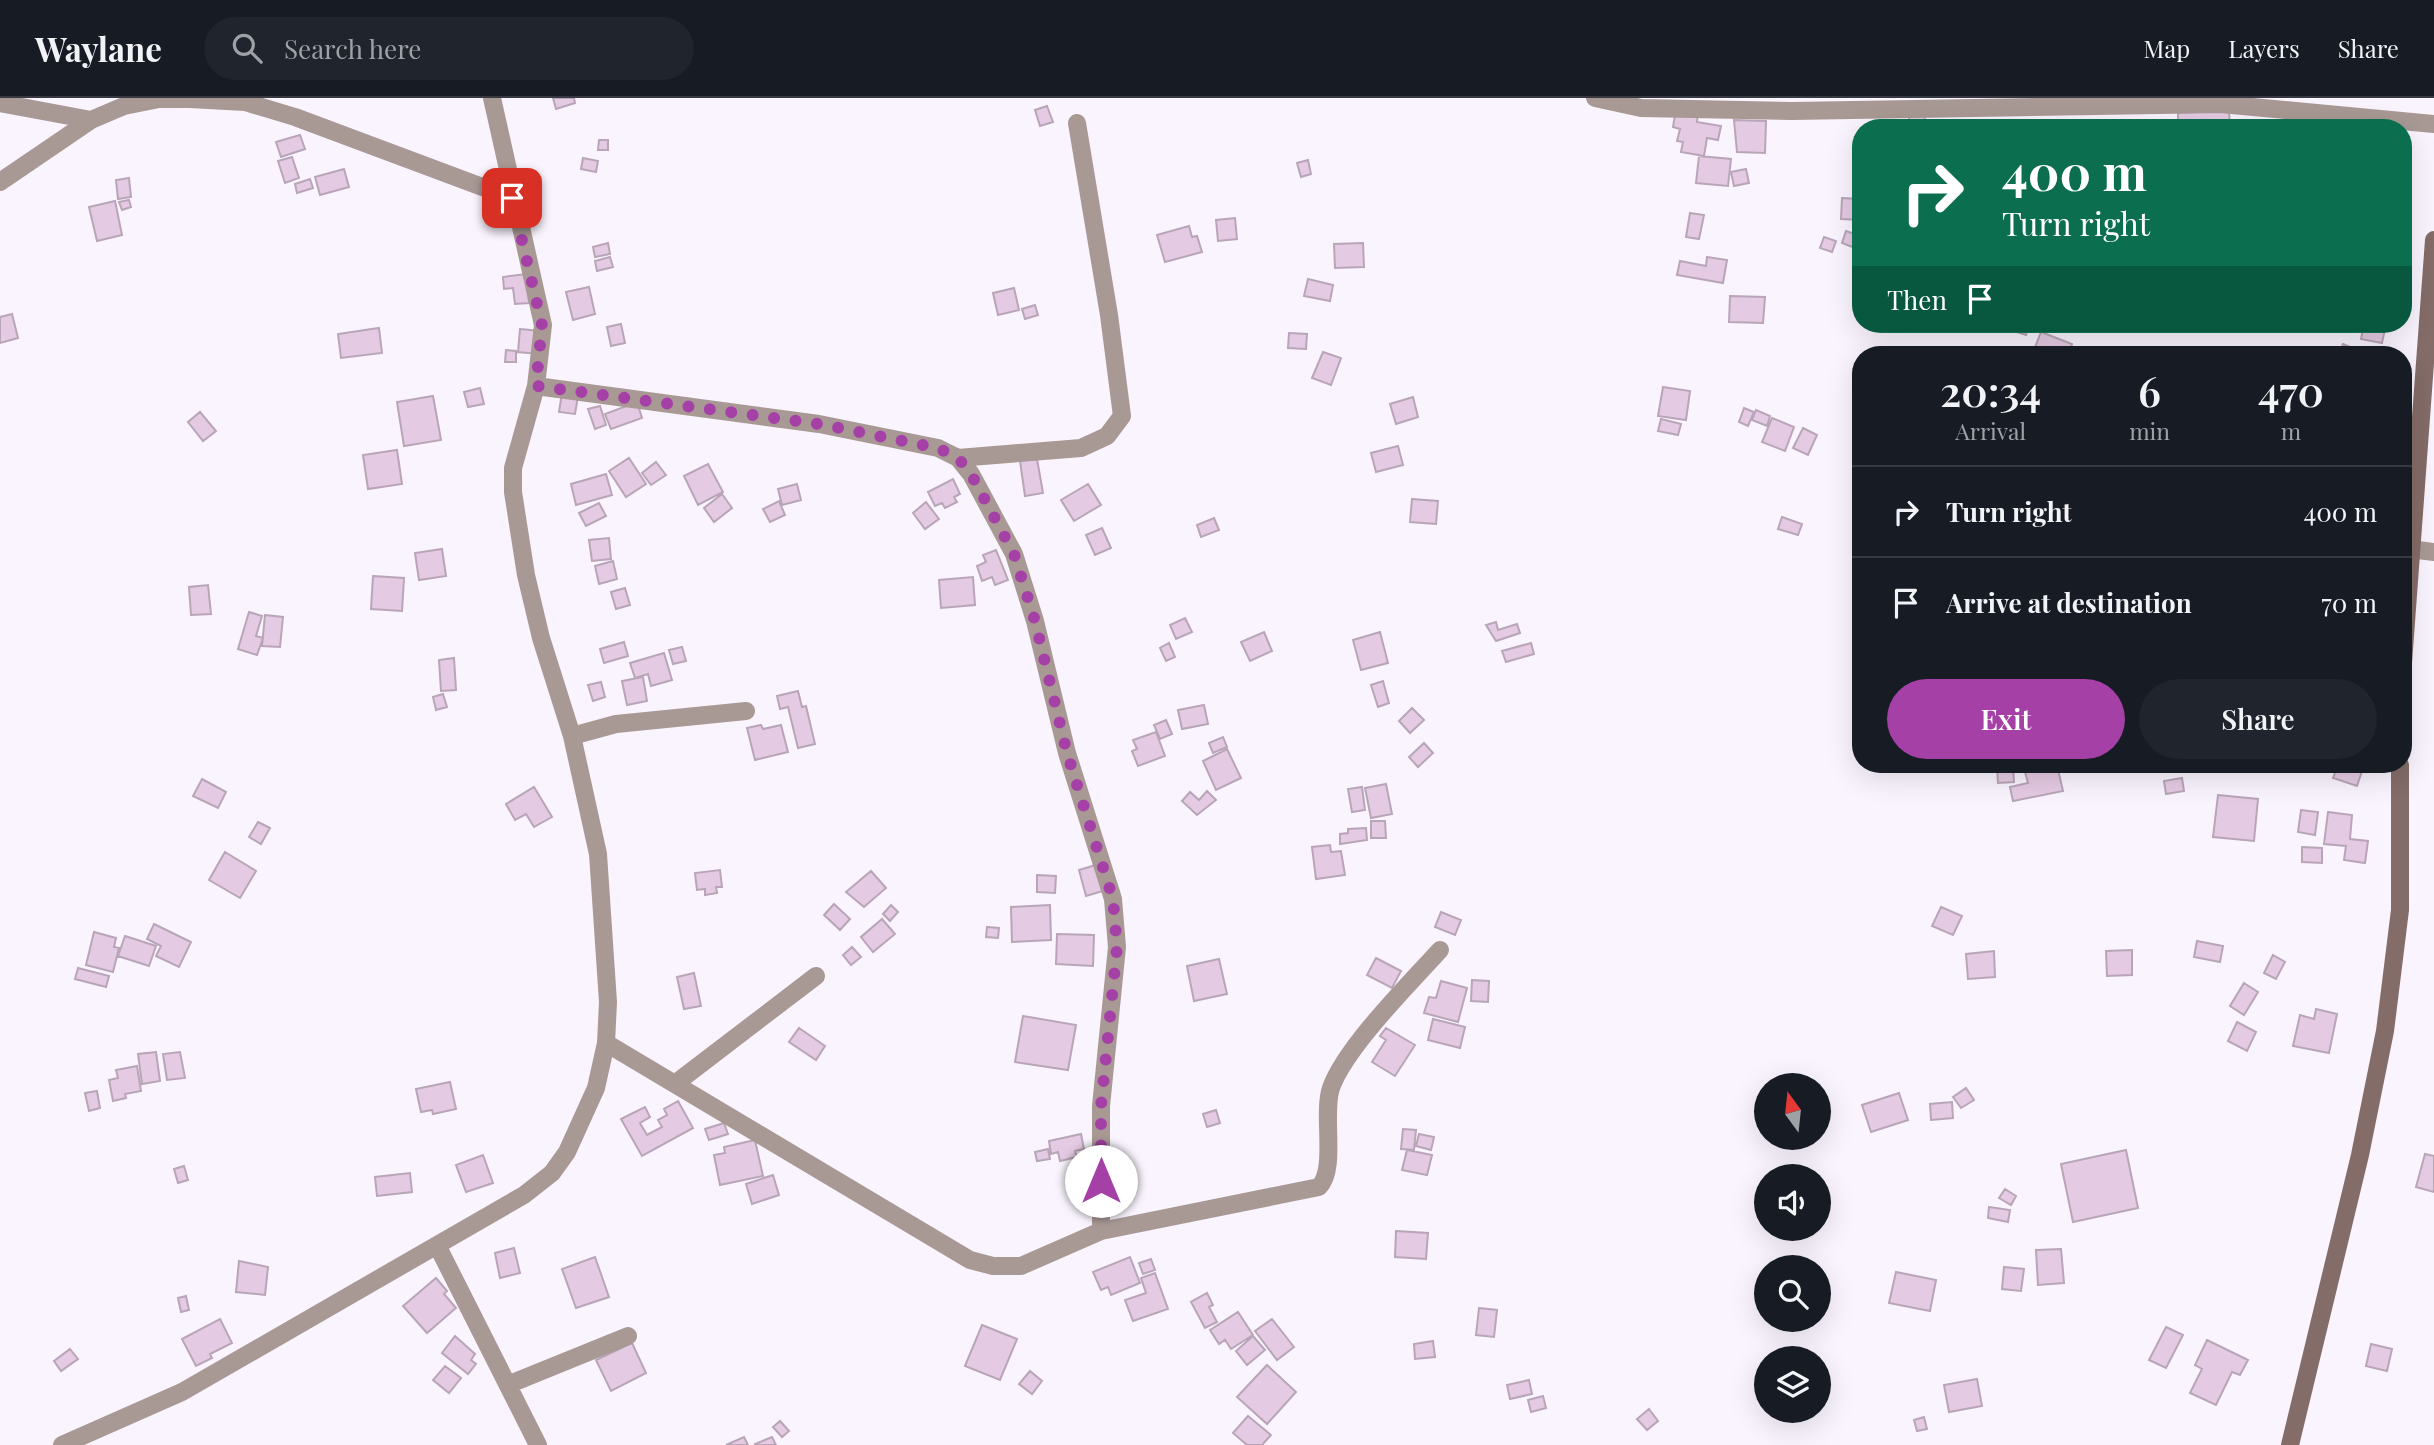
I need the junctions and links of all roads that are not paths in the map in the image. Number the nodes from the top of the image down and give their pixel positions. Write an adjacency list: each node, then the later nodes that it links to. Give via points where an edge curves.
1 (159, 98): 6 (street); 11 (street, via 245,102)
2 (492, 98): 11 (street)
3 (1595, 98): 5 (street, via 1641,108 1792,111 2221,104)
4 (0, 103): 6 (street)
5 (2381, 119)
6 (91, 120): 10 (street)
7 (2412, 122): 9 (street)
8 (1077, 123): 14 (street, via 1122,416 1107,436 1081,448)
9 (2434, 124)
10 (0, 182)
11 (512, 198): 13 (street, via 542,325)
12 (2434, 240): 15 (street)
13 (536, 386): 14 (street, via 819,424 938,448); 19 (street, via 513,468 513,492 529,587)
14 (958, 458): 25 (street, via 1014,554 1067,753 1113,899 1117,947 1101,1106)
15 (2412, 523)
16 (2412, 549): 17 (street)
17 (2434, 552)
18 (746, 711): 19 (street, via 616,724)
19 (572, 736): 23 (street, via 598,854 608,1002)
20 (2400, 773): 31 (street, via 2400,911 2385,1031)
21 (1440, 950): 25 (street, via 1344,1061 1330,1090 1327,1174 1319,1187)
22 (816, 976): 24 (street)
23 (606, 1043): 24 (street); 26 (street, via 596,1088 567,1152 552,1173)
24 (676, 1083): 25 (street, via 970,1260 1021,1266)
25 (1101, 1231)
26 (438, 1247): 28 (street); 29 (street, via 182,1392)
27 (628, 1336): 28 (street)
28 (510, 1384): 30 (street)
29 (62, 1445)
30 (538, 1445)
31 (2290, 1445)

